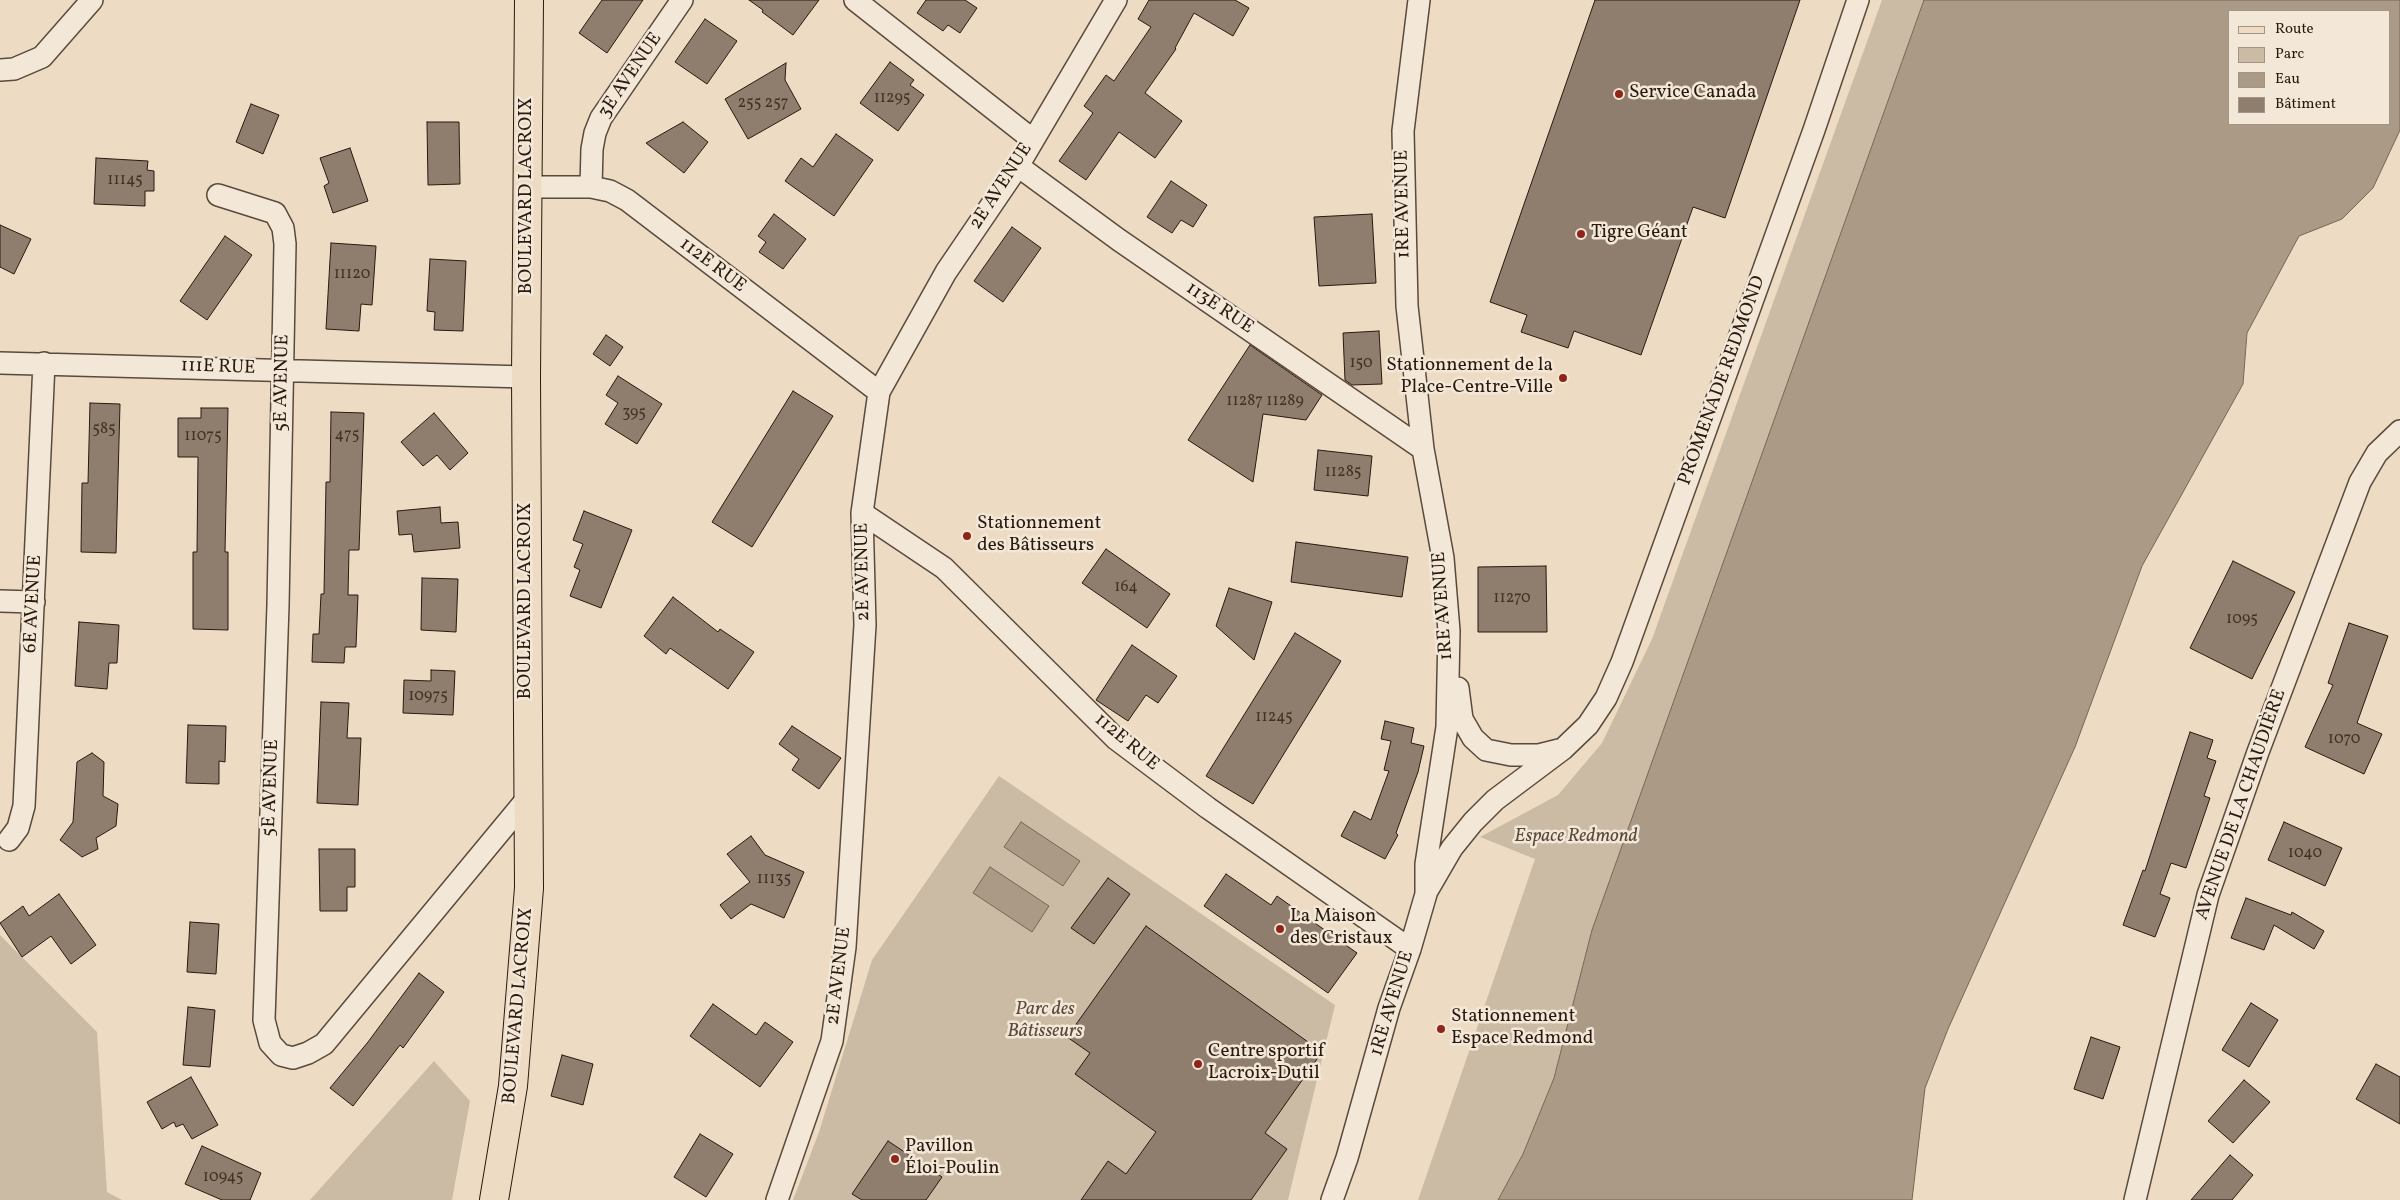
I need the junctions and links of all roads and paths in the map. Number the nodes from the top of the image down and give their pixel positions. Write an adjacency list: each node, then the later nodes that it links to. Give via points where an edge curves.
1 (92, 0): 8 (street, via 42,57)
2 (530, 0): 11 (main road, BOULEVARD LACROIX)
3 (682, 0): 12 (street, 3E AVENUE, via 601,118 592,149)
4 (855, 0): 9 (street)
5 (1116, 0): 9 (street, 2E AVENUE)
6 (1858, 0): 25 (street, PROMENADE REDMOND, via 1622,662 1593,718)
7 (1413, 6): 20 (street, 1RE AVENUE, via 1403,131 1404,222 1407,306)
8 (7, 69)
9 (1033, 140): 10 (street, 2E AVENUE)
10 (1018, 166): 18 (street, 2E AVENUE, via 946,272); 20 (street, 113E RUE, via 1119,240)
11 (528, 187): 12 (street, 112E RUE); 17 (main road, BOULEVARD LACROIX)
12 (591, 187): 18 (street, 112E RUE, via 610,191 627,200)
13 (218, 195): 16 (street, 5E AVENUE, via 275,214 283,228)
14 (0, 363): 15 (street, 111E RUE)
15 (44, 364): 16 (street, 111E RUE); 23 (street, 6E AVENUE)
16 (284, 370): 17 (street, 111E RUE); 26 (street, 5E AVENUE, via 264,1020 270,1043 280,1055 293,1058 324,1044)
17 (526, 377): 26 (main road, BOULEVARD LACROIX)
18 (879, 392): 21 (street, 2E AVENUE)
19 (2400, 431): 33 (street, AVENUE DE LA CHAUDIÈRE, via 2377,454 2360,482 2208,895)
20 (1423, 449): 24 (street, 1RE AVENUE, via 1443,558)
21 (862, 513): 29 (street, 112E RUE, via 944,568 1116,739 1208,808); 31 (street, 2E AVENUE, via 866,625 845,947 832,1041)
22 (0, 600): 23 (street)
23 (34, 602): 27 (street, 6E AVENUE, via 24,806 18,828)
24 (1449, 631): 25 (street, via 1462,719 1473,738 1486,750 1511,755 1539,755); 28 (street, 1RE AVENUE, via 1447,727 1426,864)
25 (1563, 749): 28 (street, PROMENADE REDMOND, via 1495,800 1473,822 1452,848)
26 (527, 799): 30 (main road, BOULEVARD LACROIX, via 529,888 524,960 513,1086)
27 (9, 840)
28 (1426, 894): 29 (street, 1RE AVENUE)
29 (1410, 949): 32 (street, 1RE AVENUE, via 1389,1008)
30 (494, 1200)
31 (777, 1200)
32 (1332, 1200)
33 (2134, 1200)

